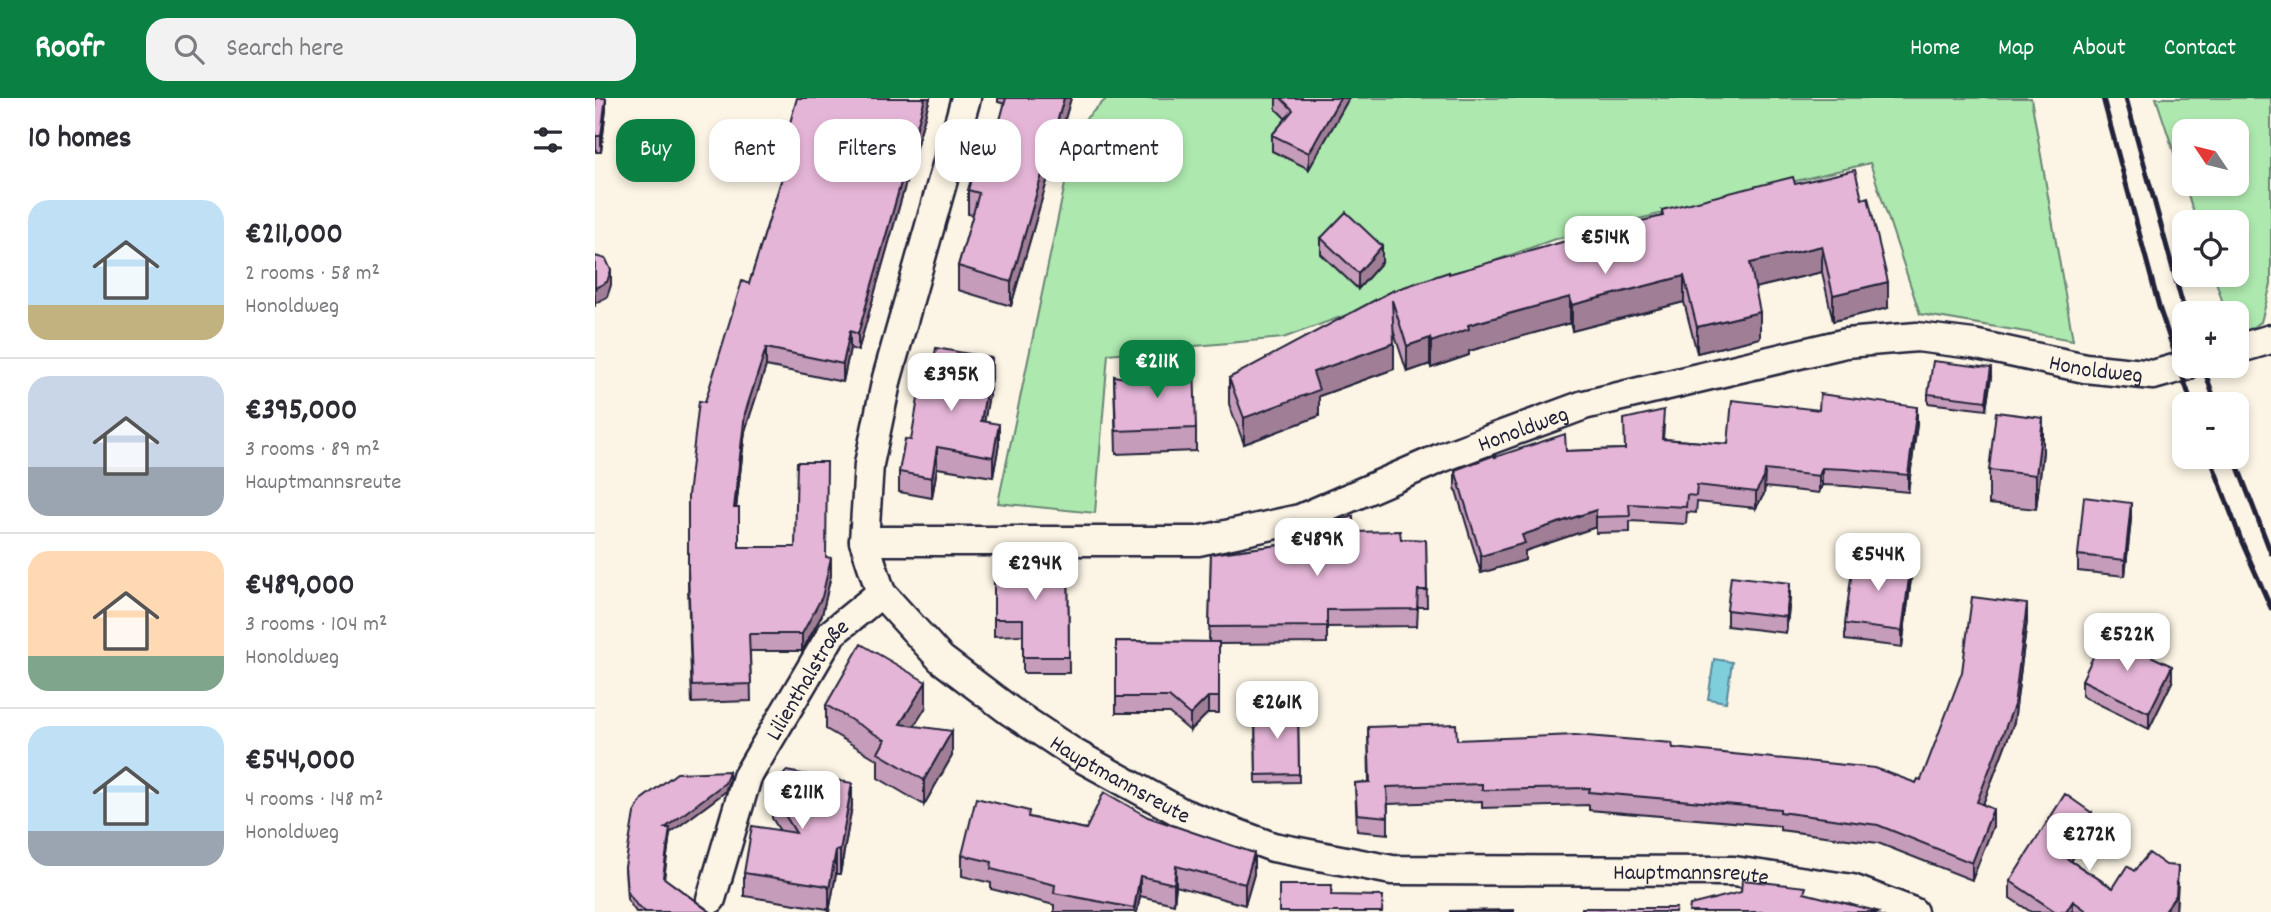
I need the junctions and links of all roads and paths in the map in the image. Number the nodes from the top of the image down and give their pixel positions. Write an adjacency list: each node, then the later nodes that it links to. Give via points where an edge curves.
1 (966, 98): 5 (street, Hauptmannsreute, via 887,378 869,464)
2 (2271, 339): 3 (street)
3 (2249, 345)
4 (2172, 370): 5 (street, Honoldweg, via 2154,376 2085,368 1917,337 1846,343 1584,405 1443,457 1300,519 1198,541)
5 (864, 541): 6 (street, Hauptmannsreute)
6 (881, 593): 7 (street, Lilienthalstraße, via 832,633 747,777); 8 (street, Hauptmannsreute, via 941,659 1075,754 1182,813 1273,847 1392,870 1734,871 1852,889)
7 (711, 899)
8 (1913, 912)

